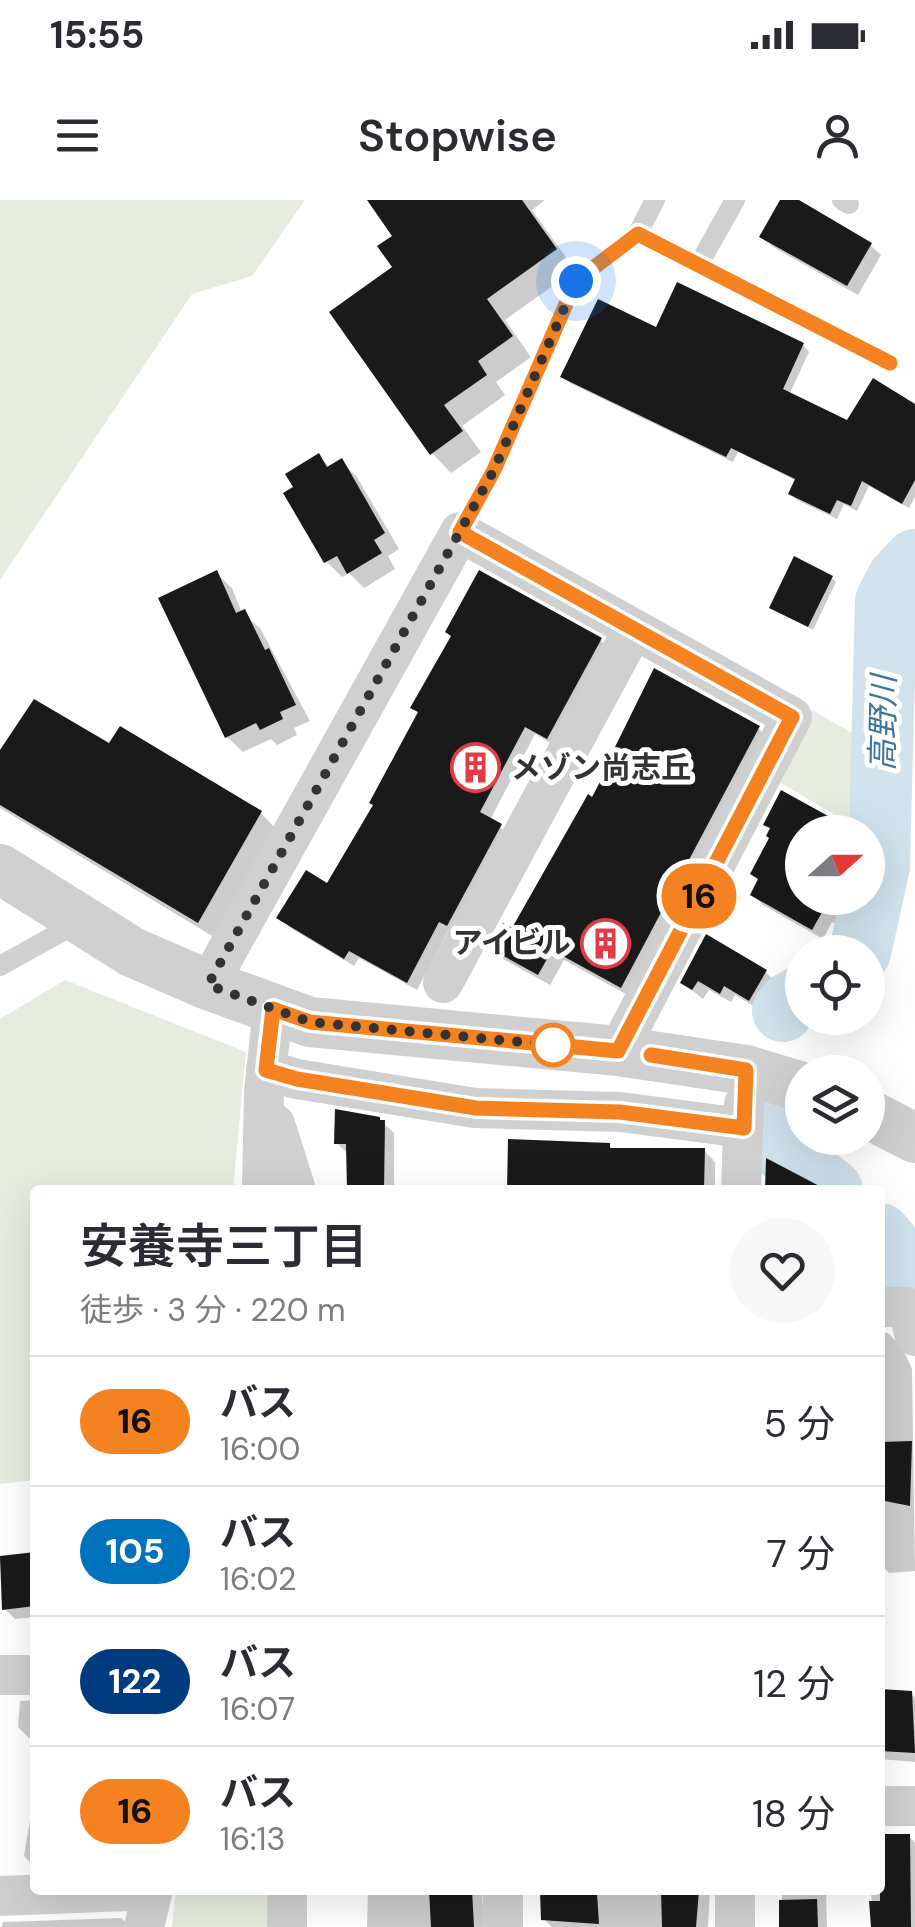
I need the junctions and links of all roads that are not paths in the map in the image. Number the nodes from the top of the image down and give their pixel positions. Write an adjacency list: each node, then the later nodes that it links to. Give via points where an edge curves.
1 (655, 200): 3 (lane)
2 (735, 200): 4 (lane)
3 (638, 234): 4 (lane); 6 (lane, via 576,281)
4 (698, 264): 5 (lane)
5 (890, 363)
6 (460, 532): 7 (street); 12 (street)
7 (633, 630): 11 (street); 14 (street, via 792,717)
8 (0, 869): 9 (street)
9 (81, 920): 10 (lane); 12 (street, via 132,952)
10 (0, 966)
11 (442, 983)
12 (208, 985): 13 (street)
13 (273, 1009): 14 (street, via 310,1022); 16 (street)
14 (618, 1051): 15 (street)
15 (746, 1070): 17 (street); 19 (street)
16 (265, 1081): 19 (street, via 297,1079 476,1108 620,1112); 21 (street); 22 (street)
17 (785, 1082)
18 (885, 1123): 20 (street)
19 (744, 1128): 23 (street)
20 (915, 1138)
21 (262, 1185)
22 (295, 1185)
23 (741, 1185)
24 (885, 1307): 25 (street, via 906,1307)
25 (915, 1336)
26 (0, 1674): 27 (street)
27 (30, 1674)
28 (885, 1806): 29 (street)
29 (915, 1806)
30 (30, 1895): 35 (street)
31 (152, 1895): 36 (street)
32 (287, 1895): 37 (street)
33 (503, 1895): 38 (street)
34 (736, 1895): 39 (street)
35 (0, 1896)
36 (144, 1927)
37 (287, 1927)
38 (503, 1927)
39 (735, 1927)

